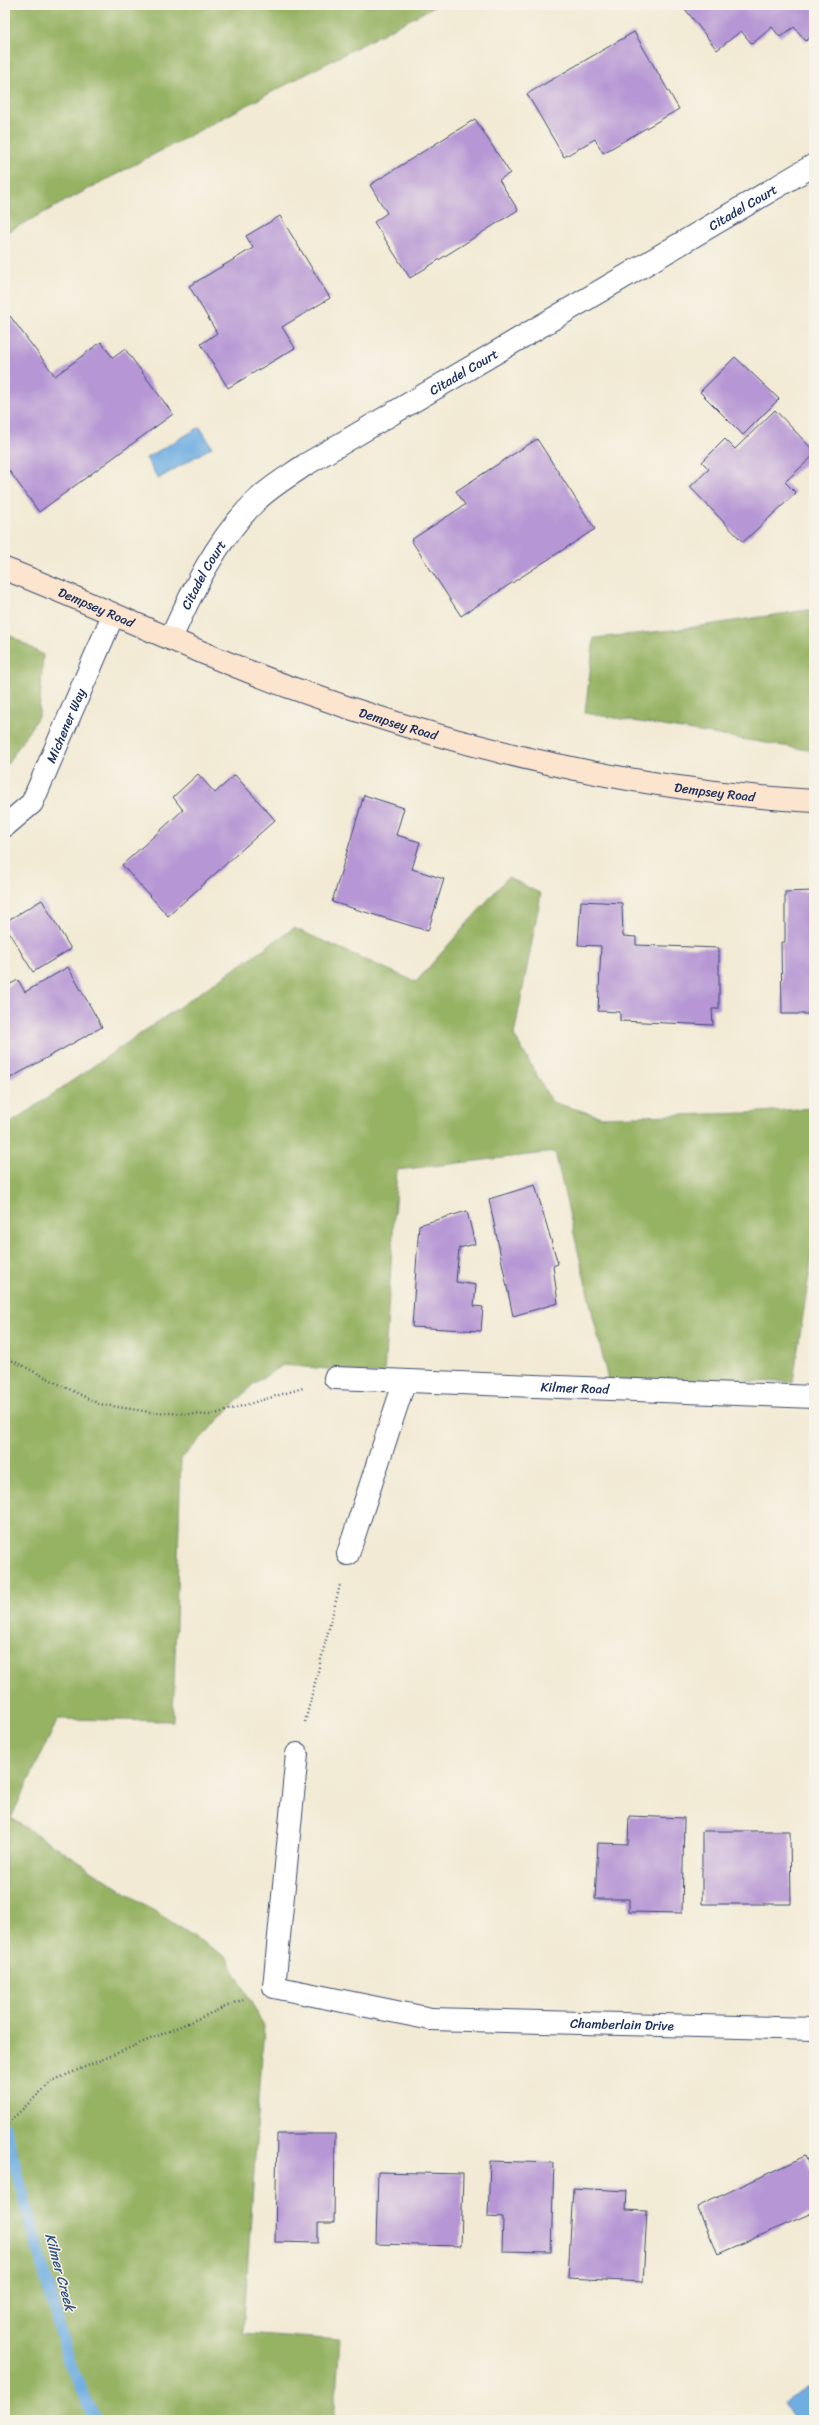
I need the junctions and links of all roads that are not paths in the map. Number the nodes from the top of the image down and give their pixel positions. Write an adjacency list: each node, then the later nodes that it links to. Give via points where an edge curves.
1 (814, 165): 4 (street, Citadel Court, via 305,465 257,500 224,537)
2 (5, 569): 3 (street, Dempsey Road, via 53,587)
3 (113, 616): 4 (street, Dempsey Road); 6 (street, Michener Way, via 32,803)
4 (170, 638): 5 (street, Dempsey Road, via 290,688 379,718 499,752 596,773 689,787)
5 (814, 801)
6 (5, 826)
7 (336, 1378): 8 (street, Kilmer Road)
8 (404, 1383): 9 (street, Kilmer Road); 10 (street)
9 (814, 1397)
10 (348, 1554)
11 (297, 1754): 12 (street, Chamberlain Drive, via 274,1987 431,2020)
12 (814, 2029)

